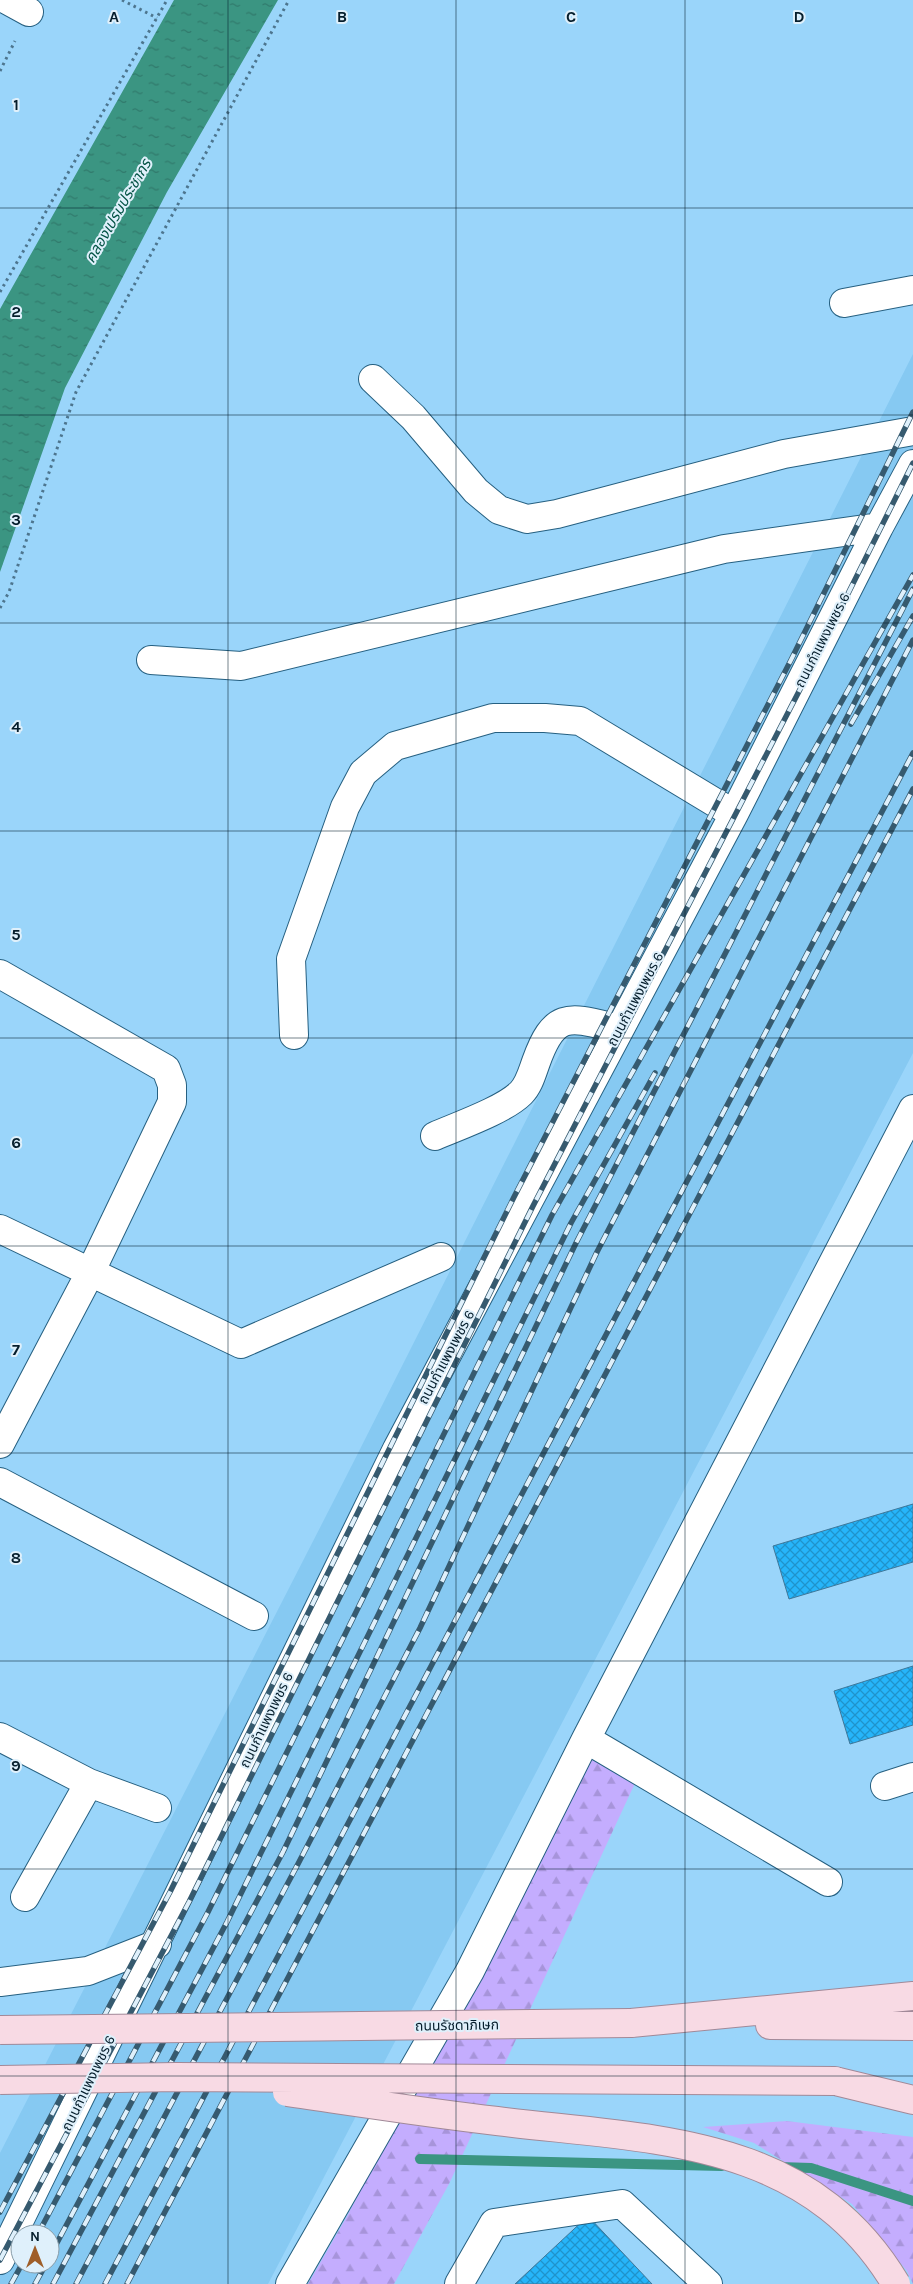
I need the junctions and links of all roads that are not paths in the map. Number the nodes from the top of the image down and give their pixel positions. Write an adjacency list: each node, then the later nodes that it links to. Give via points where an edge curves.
1 (913, 290): 2 (street)
2 (844, 303)
3 (373, 379): 4 (street, via 413,417 476,491 499,510 526,520 784,454)
4 (913, 431)
5 (913, 464): 6 (street, ถนนกำแพงเพชร 6)
6 (879, 527): 7 (street, via 724,549 241,666); 8 (street, ถนนกำแพงเพชร 6)
7 (151, 660)
8 (734, 814): 10 (street, ถนนกำแพงเพชร 6); 11 (street, via 580,721 493,718 395,746 363,773 345,807 294,950 291,959)
9 (0, 974): 17 (street, via 166,1069 172,1085 172,1102)
10 (619, 1029): 13 (street, via 579,1019 555,1026 547,1034 529,1082 520,1093 507,1103); 29 (street, ถนนกำแพงเพชร 6, via 397,1449)
11 (294, 1035)
12 (913, 1109): 14 (street)
13 (435, 1136)
14 (906, 1138): 22 (street)
15 (0, 1229): 17 (street)
16 (441, 1257): 17 (street, via 241,1344)
17 (90, 1273): 18 (street)
18 (0, 1444)
19 (0, 1482): 20 (street)
20 (254, 1616)
21 (0, 1737): 24 (street)
22 (586, 1739): 27 (street); 41 (street, via 470,1971)
23 (913, 1777): 25 (street)
24 (89, 1783): 26 (street); 28 (street)
25 (885, 1786)
26 (157, 1808)
27 (828, 1882)
28 (25, 1897)
29 (157, 1944): 30 (street, via 88,1971); 40 (street, ถนนกำแพงเพชร 6)
30 (0, 1982)
31 (913, 1996): 32 (main road)
32 (631, 2023): 33 (main road, ถนนรัชดาภิเษก); 34 (main road, ถนนรัชดาภิเษก, bridge)
33 (913, 2026)
34 (0, 2030)
35 (176, 2077): 36 (main road, bridge); 37 (main road, bridge); 44 (main road, bridge, via 660,2140 738,2158 809,2192 839,2215 866,2241)
36 (0, 2080)
37 (835, 2081): 38 (main road); 39 (main road)
38 (913, 2083)
39 (913, 2100)
40 (0, 2260)
41 (290, 2284)
42 (459, 2284): 43 (street, via 494,2223 622,2204)
43 (708, 2284)
44 (896, 2284)

